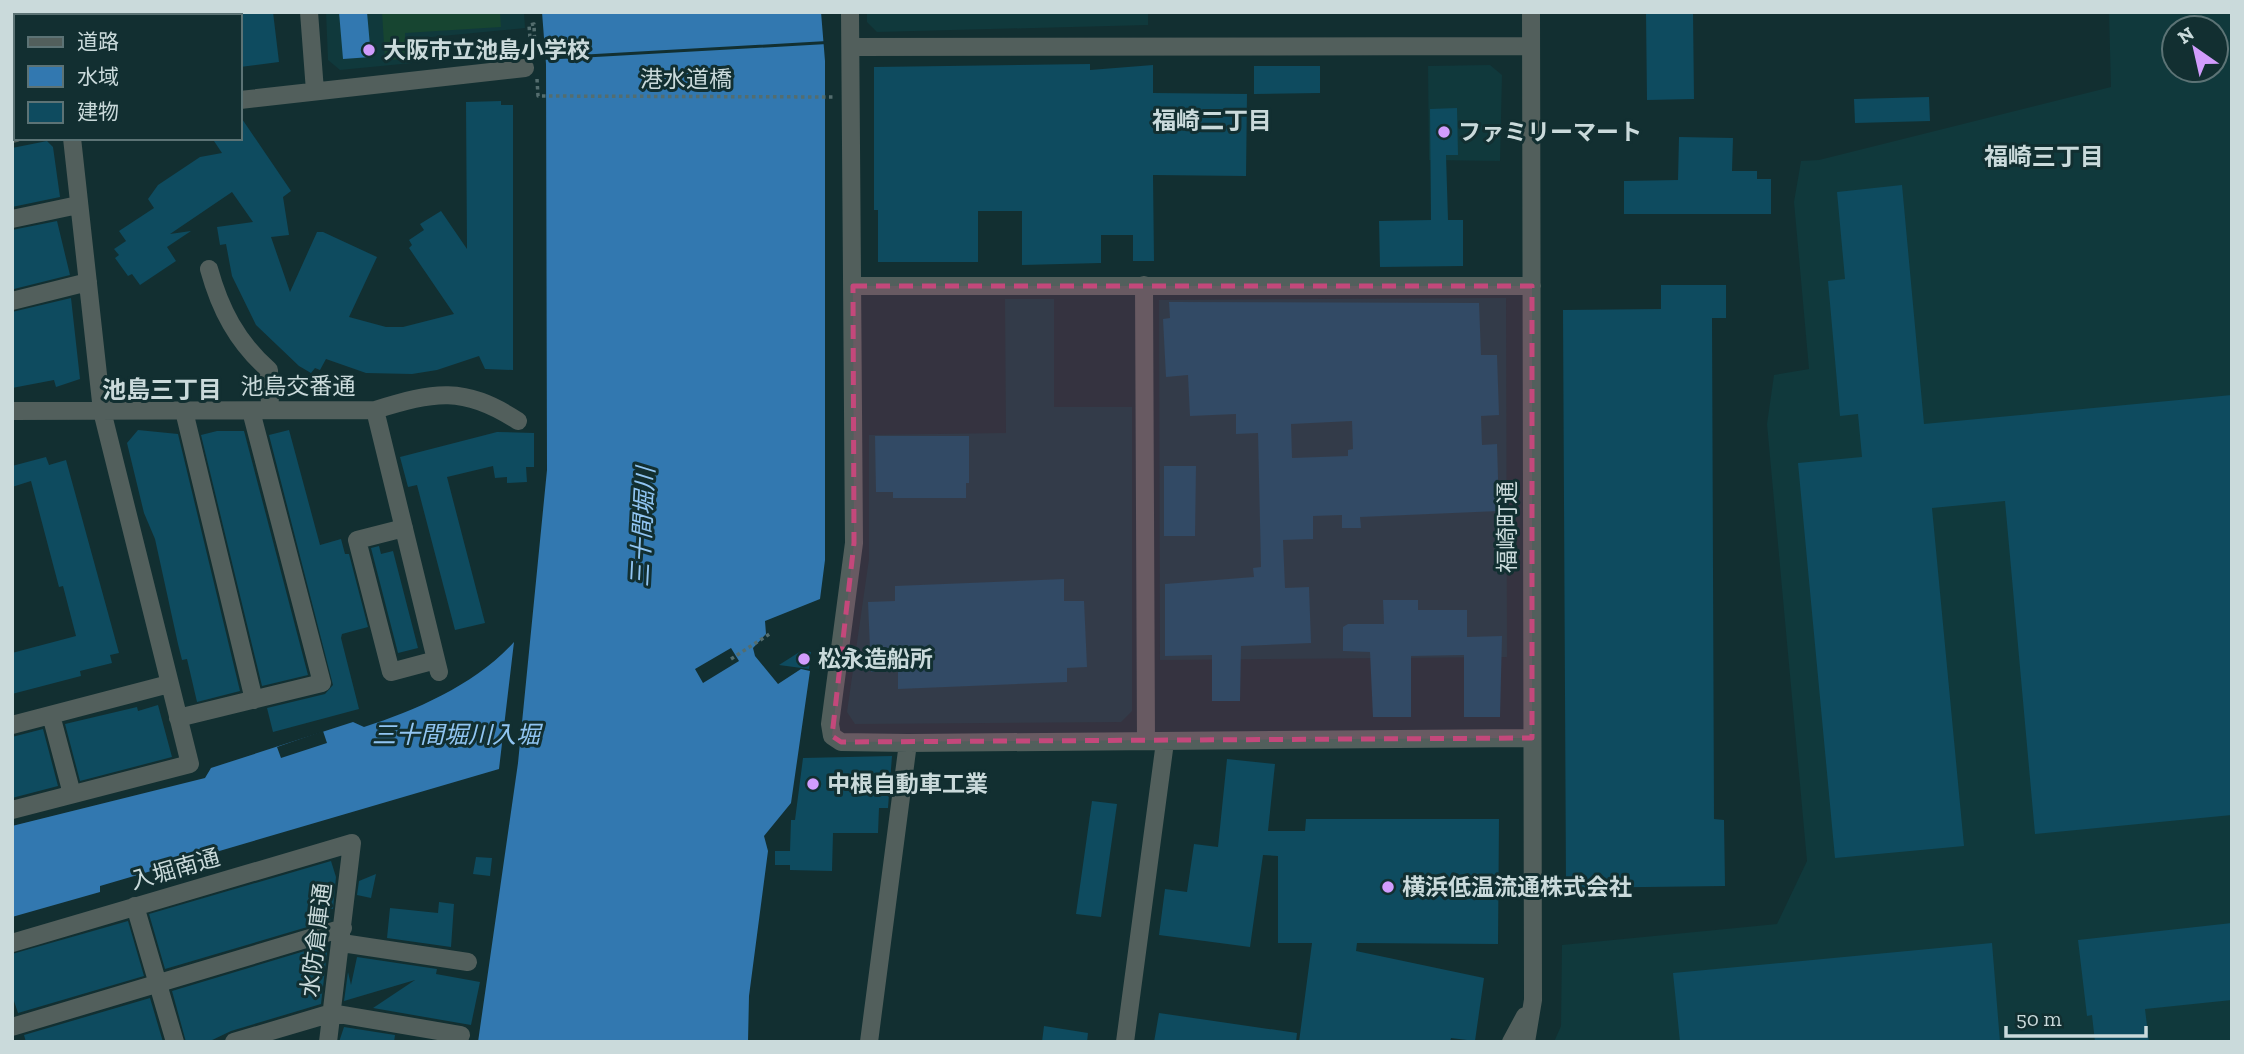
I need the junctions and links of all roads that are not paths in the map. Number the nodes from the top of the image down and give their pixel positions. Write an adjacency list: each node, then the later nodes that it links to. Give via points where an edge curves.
1 (309, 12): 7 (street)
2 (850, 12): 5 (street)
3 (1531, 12): 4 (street, 福崎町通)
4 (1531, 46): 5 (street); 16 (street, 福崎町通)
5 (852, 47): 15 (street)
6 (531, 58): 7 (street)
7 (314, 91): 8 (street)
8 (242, 100)
9 (72, 140): 10 (street)
10 (78, 205): 11 (street); 13 (street)
11 (12, 219)
12 (209, 269): 23 (street, via 227,318 269,370)
13 (88, 282): 17 (street); 20 (street)
14 (1144, 285): 15 (street); 16 (street); 32 (street)
15 (853, 286): 33 (street, via 854,543 830,724 832,736 841,742)
16 (1532, 286): 31 (street, 福崎町通)
17 (12, 301)
18 (374, 410): 23 (street, 池島交番通); 24 (street, 池島交番通, via 423,396 461,395 490,402); 25 (street)
19 (12, 411): 20 (street, 池島交番通)
20 (102, 411): 21 (street, 池島交番通); 26 (street)
21 (184, 411): 22 (street, 池島交番通); 27 (street)
22 (251, 411): 23 (street, 池島交番通); 27 (street, via 322,682)
23 (270, 411)
24 (518, 421)
25 (404, 528): 25 (street, via 438,666 391,672 357,540)
26 (169, 684): 28 (street); 29 (street)
27 (254, 700): 29 (street)
28 (51, 715): 30 (street); 34 (street)
29 (178, 719): 34 (street, via 190,764)
30 (12, 725)
31 (1532, 738): 32 (street); 42 (street, 福崎町通)
32 (1155, 741): 33 (street); 51 (street)
33 (908, 743): 50 (street)
34 (72, 794): 35 (street)
35 (12, 810)
36 (352, 843): 37 (street, 入堀南通); 38 (street, 水防倉庫通)
37 (135, 906): 39 (street, 入堀南通); 41 (street)
38 (342, 936): 40 (street); 41 (street); 43 (street, 水防倉庫通)
39 (12, 943)
40 (468, 961)
41 (156, 983): 44 (street); 47 (street)
42 (1533, 1000): 52 (street); 53 (street, 福崎町通)
43 (332, 1013): 45 (street); 48 (street); 49 (street, 水防倉庫通)
44 (12, 1027)
45 (402, 1034): 46 (street)
46 (461, 1035)
47 (175, 1042)
48 (234, 1042)
49 (328, 1042)
50 (869, 1042)
51 (1125, 1042)
52 (1511, 1042)
53 (1526, 1042)

